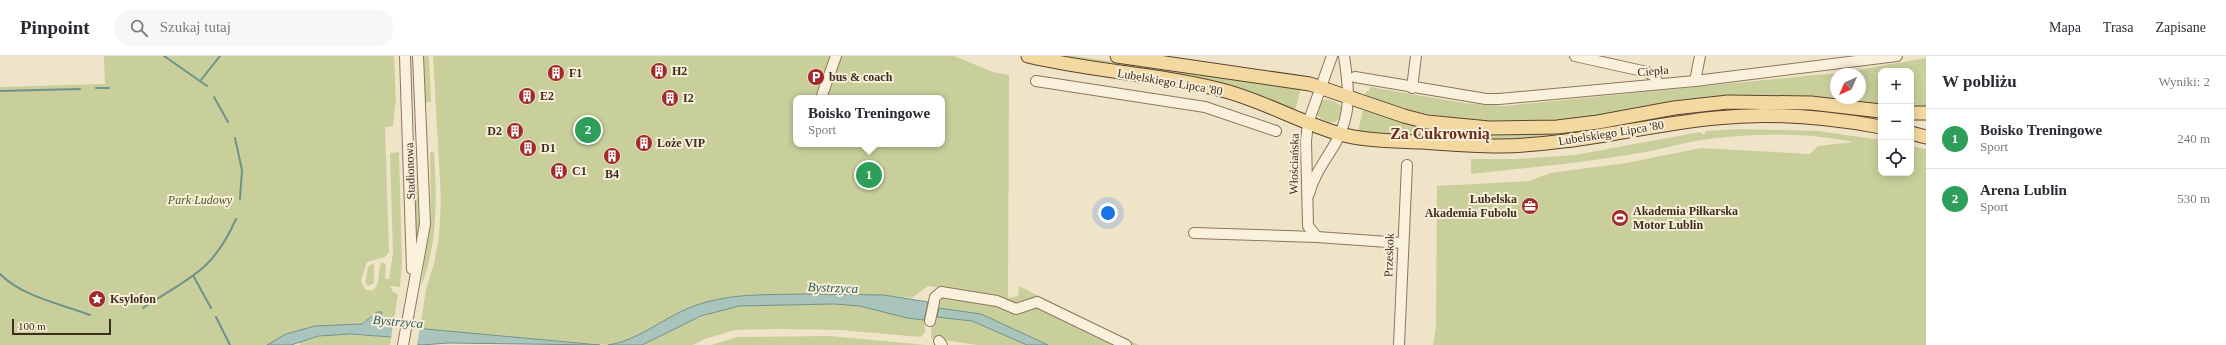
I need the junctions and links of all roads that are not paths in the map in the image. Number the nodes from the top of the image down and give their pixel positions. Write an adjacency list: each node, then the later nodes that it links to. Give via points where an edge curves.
1 (405, 56): 34 (street, Stadionowa)
2 (418, 56): 34 (street, Stadionowa, via 425,224)
3 (836, 56): 18 (street)
4 (1028, 56): 23 (main road, Lubelskiego Lipca '80, via 1229,92)
5 (1117, 56): 16 (main road, Lubelskiego Lipca '80, via 1256,75)
6 (1332, 56): 16 (street)
7 (1344, 56): 19 (street)
8 (1416, 56): 17 (street)
9 (1575, 56): 15 (street, via 1647,72 1654,76)
10 (1700, 56): 14 (street)
11 (1897, 56): 14 (street, Ciepła)
12 (1355, 77): 17 (street, Ciepła)
13 (1036, 81): 25 (street, via 1205,107)
14 (1695, 81): 15 (street, Ciepła)
15 (1659, 84): 17 (street, Ciepła, via 1499,99)
16 (1320, 87): 19 (main road, Lubelskiego Lipca '80); 23 (street, Włościańska)
17 (1412, 88)
18 (822, 95)
19 (1349, 98): 20 (main road, Lubelskiego Lipca '80, via 1427,122 1489,128 1557,127 1674,108 1740,101 1811,103); 26 (street, Włościańska)
20 (1878, 111)
21 (1914, 113): 22 (main road)
22 (1926, 113)
23 (1308, 124): 26 (main road, Lubelskiego Lipca '80); 30 (street, Włościańska, via 1305,152)
24 (1878, 127): 26 (main road, Lubelskiego Lipca '80, via 1824,119 1754,115 1685,121 1571,141 1500,146 1392,141)
25 (1276, 131)
26 (1340, 134): 30 (street, Włościańska, via 1315,177)
27 (1914, 134): 28 (main road)
28 (1926, 137)
29 (1407, 165): 33 (street, Przeskok)
30 (1307, 204): 32 (street, Włościańska, via 1308,226)
31 (1194, 233): 32 (street)
32 (1317, 237): 33 (street)
33 (1402, 243): 38 (street, Przeskok)
34 (413, 285): 36 (street, Stadionowa)
35 (930, 321): 37 (street, via 935,297 941,292 997,301 1016,309 1037,302)
36 (403, 345)
37 (1126, 345)
38 (1399, 345)

